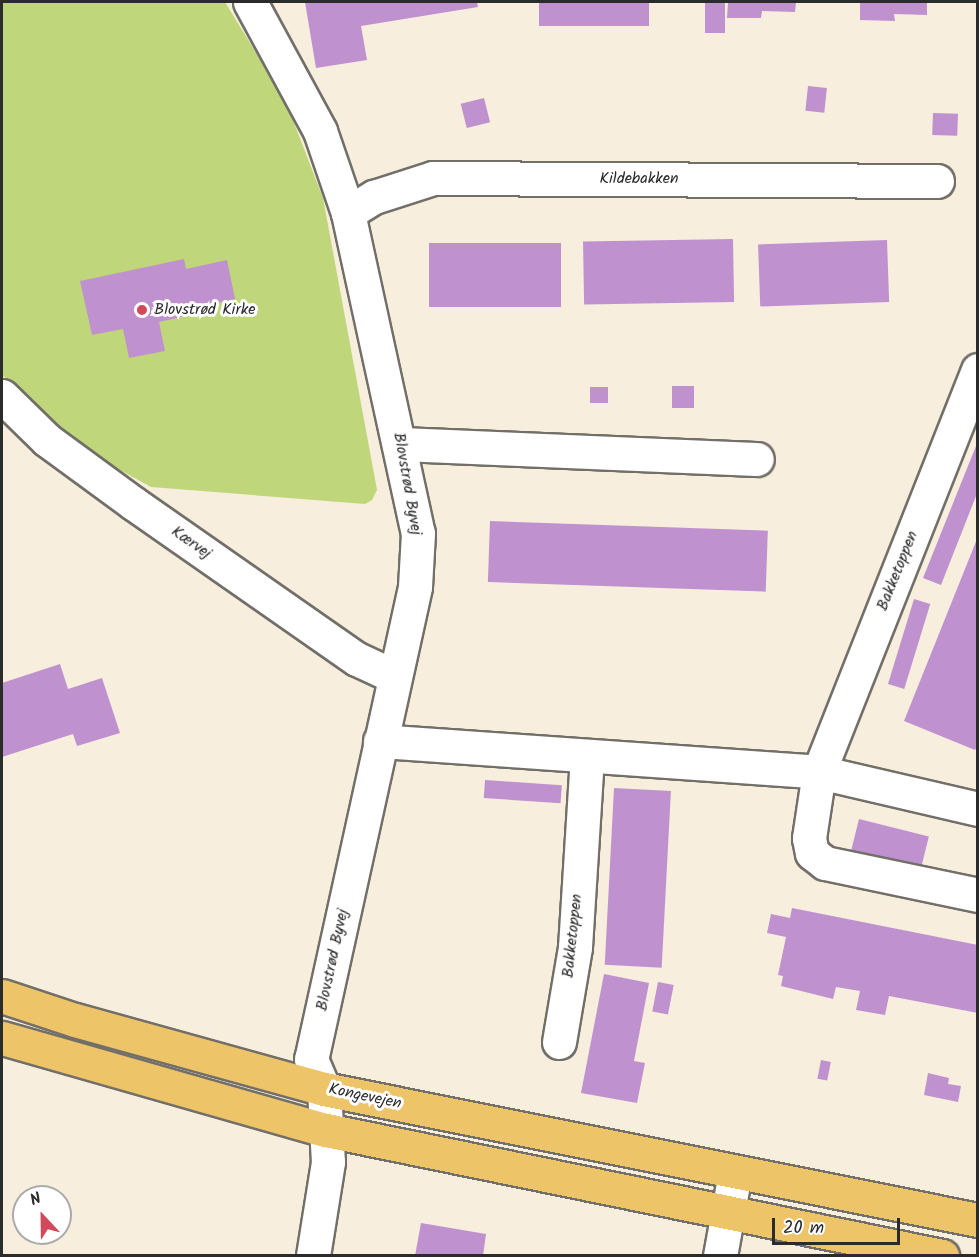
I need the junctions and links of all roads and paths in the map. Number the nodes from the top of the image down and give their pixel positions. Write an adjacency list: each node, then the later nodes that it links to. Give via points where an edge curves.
1 (250, 2): 3 (street, Blovstrød Byvej, via 320,131)
2 (937, 181): 3 (street, Kildebakken, via 433,178 374,197)
3 (348, 213): 6 (street, Blovstrød Byvej)
4 (978, 370): 11 (street, Bakketoppen)
5 (2, 396): 8 (street, Kærvej, via 47,440 133,503 357,659)
6 (400, 444): 7 (street); 8 (street, Blovstrød Byvej, via 418,533 414,587)
7 (757, 459)
8 (392, 675): 9 (street, Blovstrød Byvej)
9 (380, 741): 10 (street); 17 (street, Blovstrød Byvej, via 311,1059)
10 (587, 758): 11 (street); 16 (street, Bakketoppen, via 575,947)
11 (819, 772): 12 (street); 13 (street, Bakketoppen, via 809,838 812,854 825,863)
12 (978, 809)
13 (978, 896)
14 (2, 996): 17 (main road, Kongevejen)
15 (2, 1038): 18 (main road)
16 (559, 1042)
17 (324, 1089): 18 (street); 19 (main road, Kongevejen)
18 (326, 1130): 20 (main road); 22 (street, via 328,1162)
19 (735, 1173): 20 (street); 21 (main road, Kongevejen)
20 (726, 1214): 23 (street); 24 (main road)
21 (978, 1220)
22 (313, 1256)
23 (720, 1256)
24 (942, 1256)

